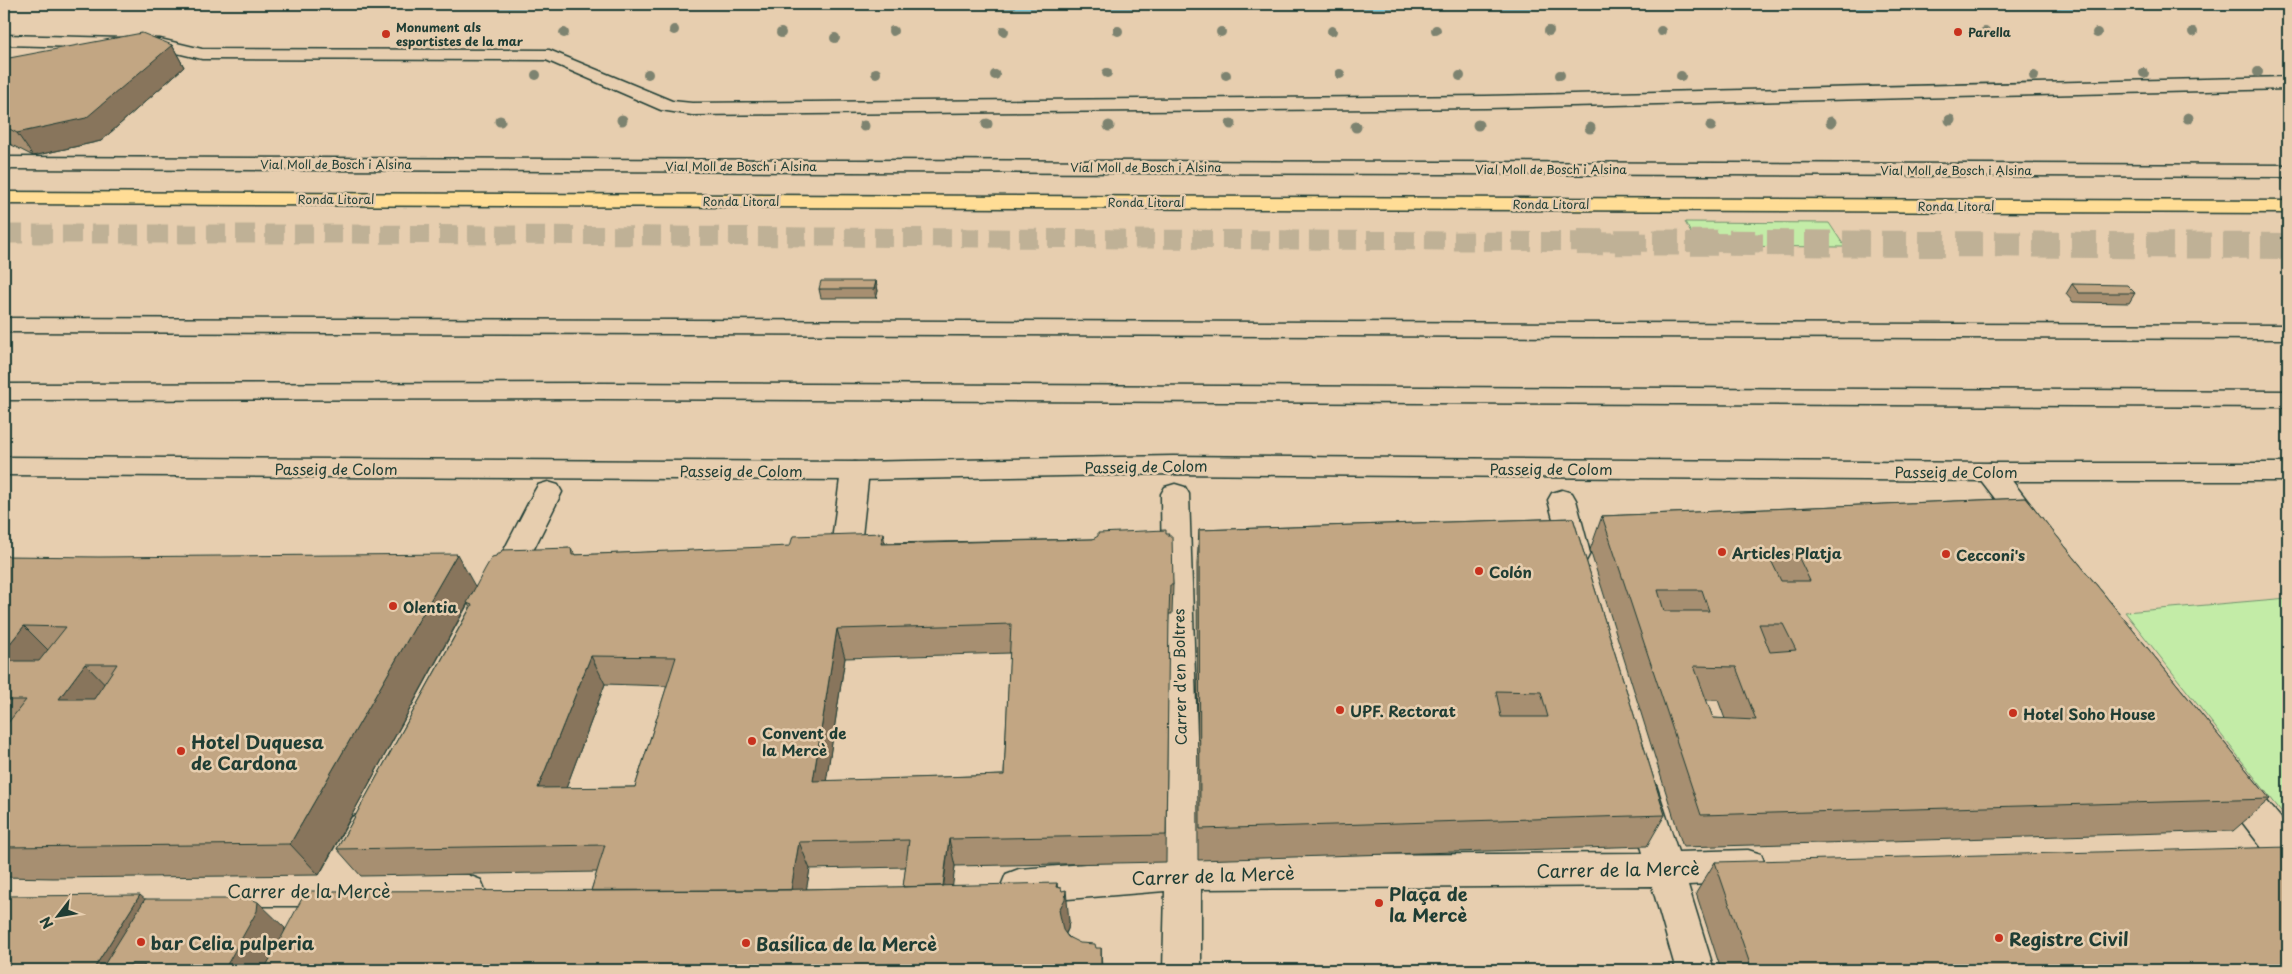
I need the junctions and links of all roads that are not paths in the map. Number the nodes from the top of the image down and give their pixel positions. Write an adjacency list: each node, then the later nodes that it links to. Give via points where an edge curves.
1 (4, 40): 2 (street, via 160,44 202,54 549,55 668,106 692,109 1486,102)
2 (2288, 84)
3 (4, 163): 4 (street, Vial Moll de Bosch i Alsina)
4 (2288, 171)
5 (4, 198): 6 (highway, Ronda Litoral)
6 (2288, 207)
7 (4, 325): 8 (street)
8 (2288, 332)
9 (4, 392): 10 (street, via 599,391)
10 (2288, 399)
11 (4, 466): 12 (street, Passeig de Colom)
12 (856, 471): 13 (street, Passeig de Colom, via 1174,465); 19 (street)
13 (1990, 472): 14 (street, Passeig de Colom); 18 (street)
14 (2288, 472)
15 (548, 492): 21 (street)
16 (1175, 494): 28 (street, Carrer d'en Boltres)
17 (1562, 500): 20 (street)
18 (2052, 552)
19 (844, 564)
20 (1583, 579)
21 (490, 605)
22 (2218, 764): 26 (street)
23 (1637, 771): 29 (street)
24 (380, 800): 30 (street)
25 (2244, 850): 26 (street)
26 (2286, 851)
27 (1778, 865): 29 (street, Carrer de la Mercè)
28 (1182, 867): 29 (street, Carrer de la Mercè); 31 (street, Carrer de la Mercè); 35 (street, Carrer d'en Boltres)
29 (1666, 869): 36 (street)
30 (330, 888): 32 (street, Carrer de la Mercè); 33 (street, Carrer de la Mercè); 34 (street)
31 (991, 888)
32 (4, 890)
33 (498, 892)
34 (287, 970)
35 (1182, 970)
36 (1695, 970)

